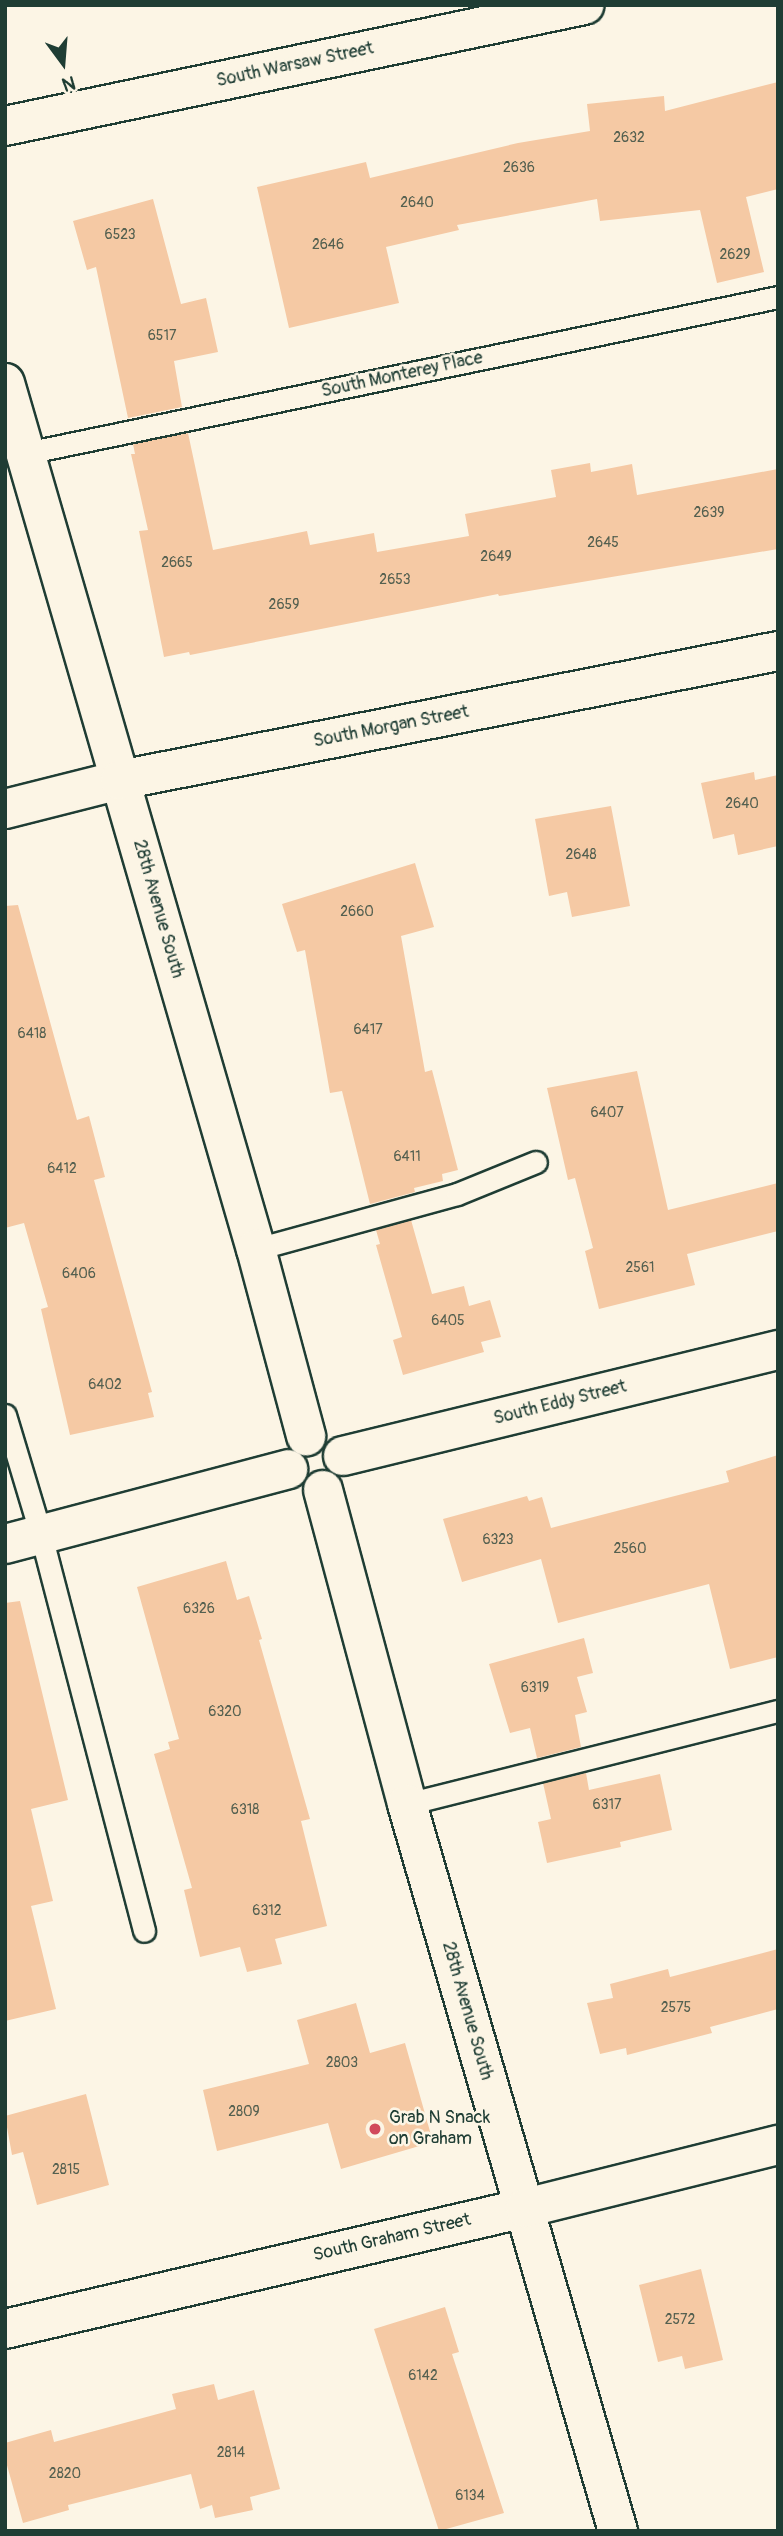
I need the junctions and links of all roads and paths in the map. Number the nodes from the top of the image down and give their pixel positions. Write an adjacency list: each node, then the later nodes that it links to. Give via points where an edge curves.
1 (584, 5): 2 (street, South Warsaw Street)
2 (5, 126)
3 (778, 297): 5 (lane, South Monterey Place)
4 (5, 383): 5 (street, 28th Avenue South)
5 (26, 453): 7 (street, 28th Avenue South)
6 (778, 651): 7 (street, South Morgan Street)
7 (120, 780): 8 (street, South Morgan Street); 10 (street, 28th Avenue South)
8 (5, 809)
9 (536, 1163): 10 (lane, via 457,1194)
10 (256, 1249): 13 (street, 28th Avenue South)
11 (778, 1350): 14 (street, South Eddy Street)
12 (5, 1415): 17 (lane)
13 (306, 1436): 14 (street, via 324,1435); 15 (street, via 292,1447)
14 (343, 1456): 16 (street, via 339,1479)
15 (288, 1469): 16 (street, via 304,1488); 17 (street)
16 (323, 1490): 19 (street, 28th Avenue South)
17 (23, 1539): 20 (lane)
18 (778, 1711): 19 (lane)
19 (407, 1804): 22 (street, 28th Avenue South)
20 (144, 1931)
21 (778, 2145): 22 (street, South Graham Street)
22 (525, 2208): 23 (street, South Graham Street); 24 (street, 28th Avenue South)
23 (5, 2329)
24 (618, 2531)

